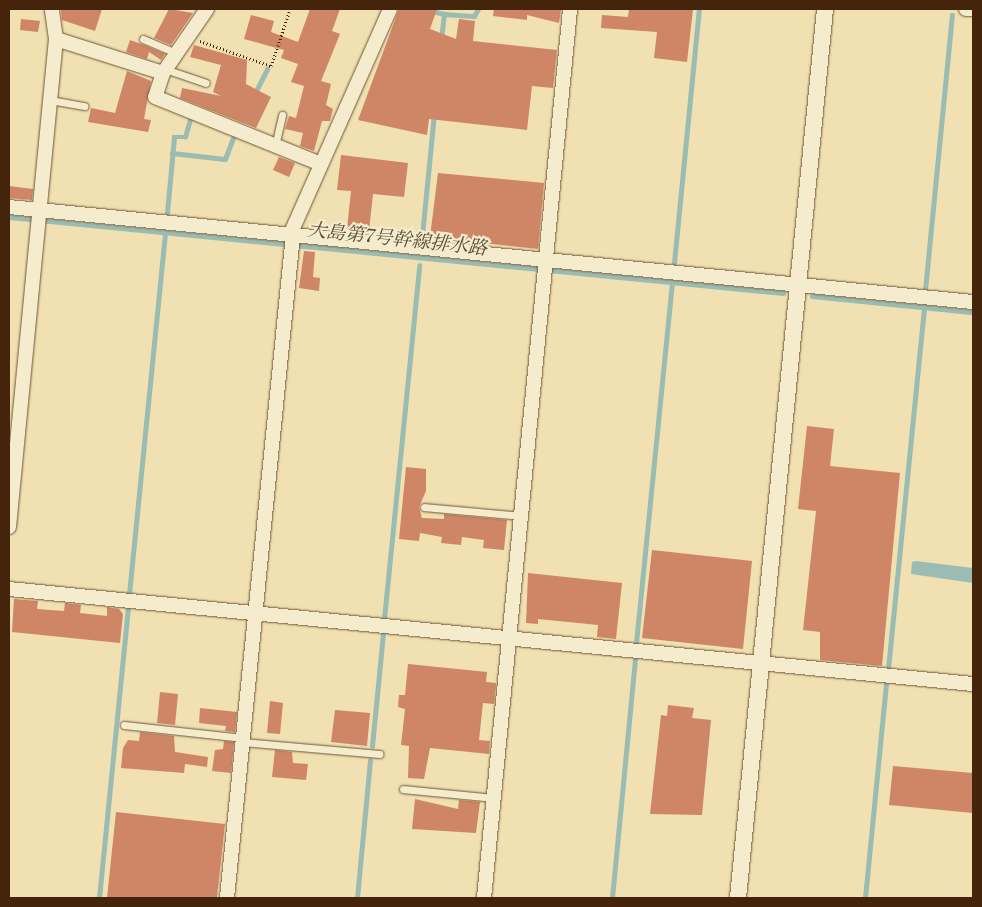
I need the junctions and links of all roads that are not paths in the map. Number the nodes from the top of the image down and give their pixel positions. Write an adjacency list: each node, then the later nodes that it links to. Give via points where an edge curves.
1 (52, 9): 8 (street)
2 (390, 9): 17 (street)
3 (570, 9): 21 (street)
4 (825, 9): 22 (street)
5 (966, 9): 7 (street)
6 (201, 10): 10 (street)
7 (973, 10)
8 (56, 39): 11 (street); 13 (street)
9 (144, 39): 10 (lane)
10 (176, 53): 11 (street)
11 (164, 71): 12 (lane); 16 (street, via 155,97)
12 (206, 83)
13 (50, 100): 14 (lane); 19 (street)
14 (84, 106)
15 (282, 115): 16 (lane)
16 (275, 146): 17 (street)
17 (321, 164): 20 (street)
18 (9, 207): 19 (street)
19 (39, 217): 20 (street); 26 (street)
20 (292, 240): 21 (street); 28 (street)
21 (547, 266): 22 (street); 25 (street)
22 (798, 285): 23 (street); 30 (street)
23 (973, 302)
24 (424, 507): 25 (lane)
25 (522, 516): 29 (street)
26 (9, 527)
27 (9, 589): 28 (street)
28 (255, 613): 29 (street); 33 (street)
29 (510, 638): 30 (street); 36 (street)
30 (761, 663): 31 (street); 39 (street)
31 (973, 684)
32 (124, 725): 33 (lane)
33 (242, 740): 34 (lane); 37 (street)
34 (379, 754)
35 (403, 790): 36 (lane)
36 (494, 798): 38 (street)
37 (226, 898)
38 (484, 898)
39 (738, 898)

